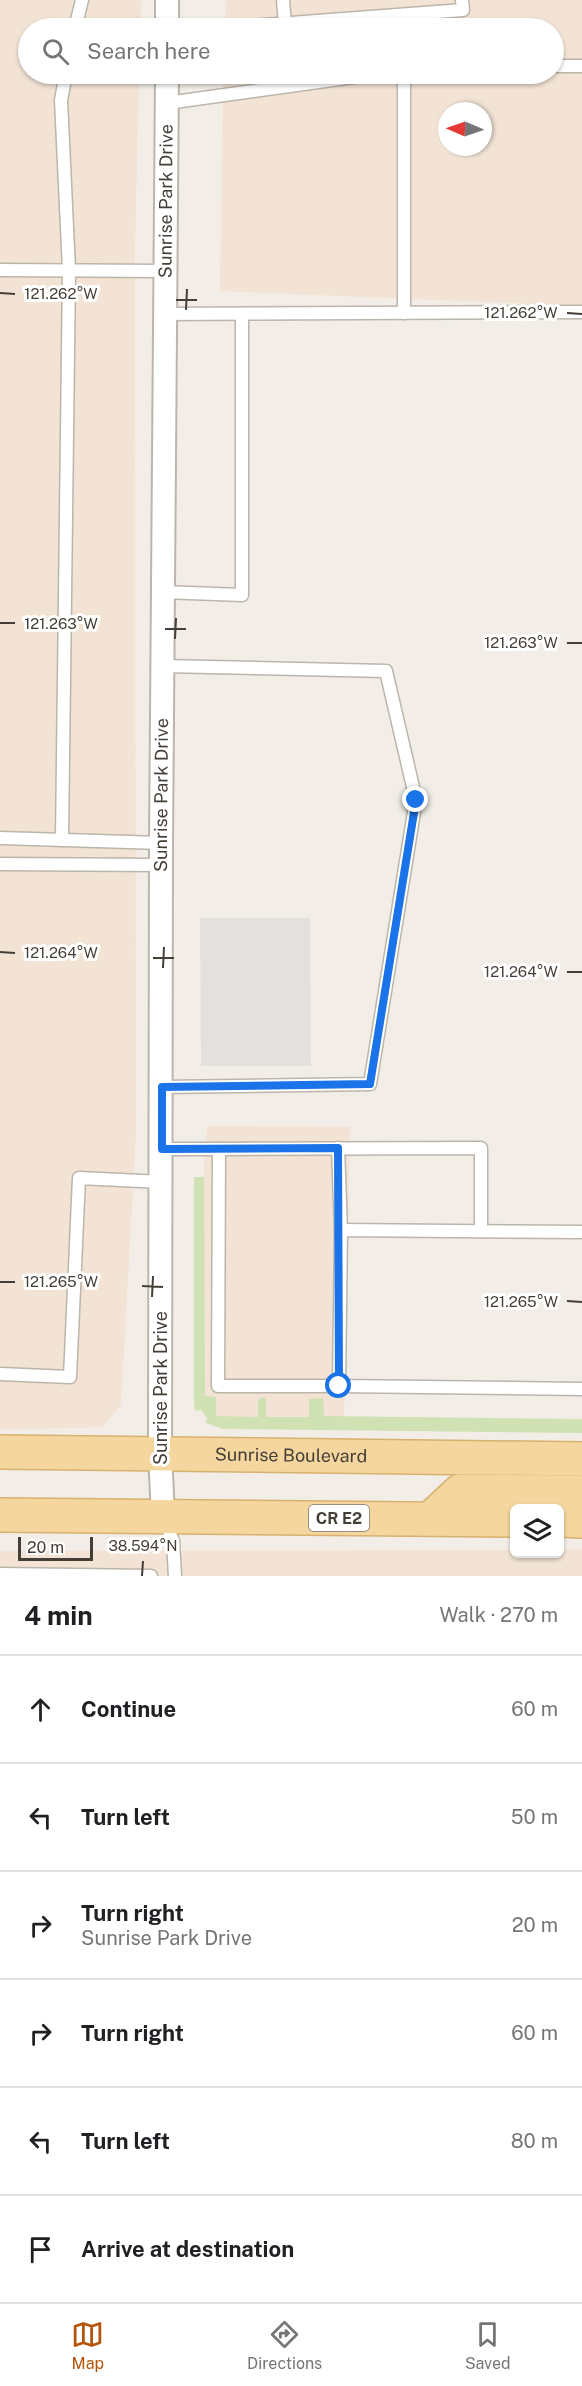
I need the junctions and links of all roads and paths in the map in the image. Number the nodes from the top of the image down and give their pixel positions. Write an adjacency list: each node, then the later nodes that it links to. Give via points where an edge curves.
1 (82, 0): 5 (lane)
2 (167, 0): 6 (street)
3 (284, 0): 7 (lane)
4 (462, 0): 8 (lane, via 463,10)
5 (78, 18)
6 (167, 18)
7 (285, 18)
8 (361, 18)
9 (564, 66): 10 (lane)
10 (582, 66)
11 (64, 84): 17 (lane, via 61,100)
12 (167, 84): 15 (street, Sunrise Park Drive)
13 (304, 84): 15 (lane)
14 (404, 84): 20 (lane)
15 (167, 103): 18 (street, Sunrise Park Drive)
16 (0, 270): 17 (lane)
17 (69, 270): 18 (lane); 26 (lane)
18 (165, 271): 21 (street, Sunrise Park Drive)
19 (582, 312): 20 (lane)
20 (405, 313): 22 (lane)
21 (165, 314): 22 (lane); 23 (street, Sunrise Park Drive)
22 (242, 314): 23 (lane, via 242,595)
23 (163, 592): 24 (street, Sunrise Park Drive)
24 (163, 666): 27 (street, Sunrise Park Drive); 29 (lane, via 386,671 416,800 370,1084)
25 (0, 838): 26 (lane)
26 (62, 840): 27 (lane)
27 (161, 854): 28 (lane); 29 (street, Sunrise Park Drive)
28 (0, 864)
29 (162, 1087): 31 (street, Sunrise Park Drive)
30 (338, 1148): 32 (lane); 34 (lane); 35 (lane, via 481,1148)
31 (162, 1149): 32 (lane); 33 (street, Sunrise Park Drive)
32 (219, 1149): 38 (lane, via 218,1386)
33 (162, 1182): 37 (lane, via 79,1178 70,1377); 41 (street, Sunrise Park Drive)
34 (340, 1230): 35 (lane); 38 (lane)
35 (481, 1231): 36 (lane)
36 (582, 1232)
37 (0, 1374)
38 (339, 1386): 39 (lane)
39 (582, 1389)
40 (0, 1452): 41 (main road, Sunrise Boulevard)
41 (160, 1454): 42 (main road, Sunrise Boulevard); 45 (street, Sunrise Park Drive)
42 (582, 1459)
43 (582, 1492): 46 (main road, via 460,1491)
44 (0, 1515): 45 (main road, CR E2)
45 (163, 1515): 46 (main road, CR E2); 52 (lane, via 173,1541)
46 (429, 1519): 47 (main road, CR E2)
47 (510, 1520)
48 (564, 1520): 49 (main road)
49 (582, 1521)
50 (0, 1574): 51 (lane)
51 (151, 1576)
52 (176, 1576)

